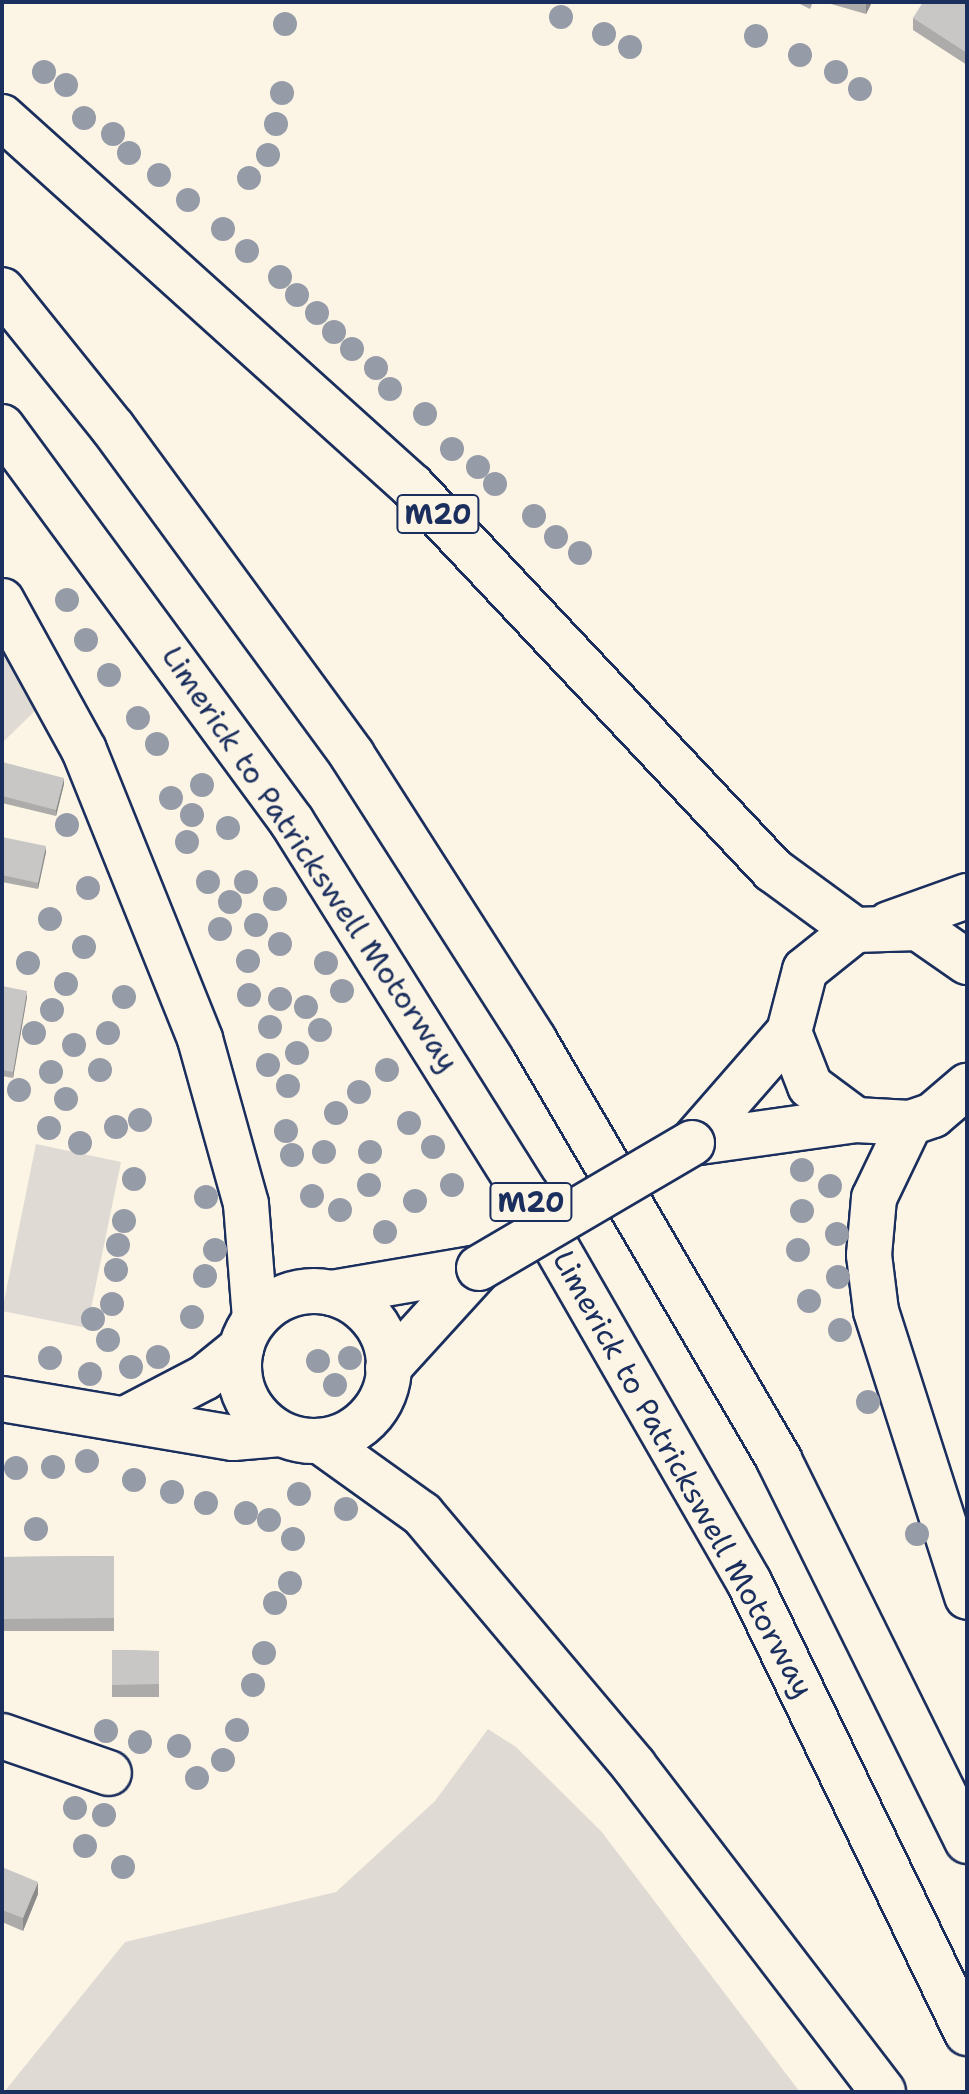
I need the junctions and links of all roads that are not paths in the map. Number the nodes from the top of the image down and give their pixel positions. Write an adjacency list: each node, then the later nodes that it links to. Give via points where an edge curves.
1 (2, 117): 6 (main road, M20, via 412,486 773,870)
2 (2, 290): 23 (main road, M20, via 113,428 352,755 534,1040 779,1460)
3 (2, 427): 24 (main road, Limerick to Patrickswell Motorway / M20, via 284,809 504,1157 749,1582)
4 (2, 601): 15 (main road, via 84,750 200,1039 246,1204)
5 (967, 896): 6 (main road)
6 (872, 927): 7 (main road, via 945,941); 8 (main road, via 805,970)
7 (967, 962)
8 (789, 1032): 10 (main road, via 810,1086); 12 (main road)
9 (962, 1099): 11 (main road)
10 (856, 1120): 11 (main road); 12 (main road)
11 (910, 1123): 20 (main road, via 874,1198 873,1283 913,1442)
12 (692, 1143): 13 (main road, bridge)
13 (479, 1268): 14 (main road); 16 (main road)
14 (332, 1293): 15 (main road, via 290,1295); 16 (main road, via 373,1321)
15 (248, 1334): 18 (main road, via 204,1378); 19 (main road, via 245,1398)
16 (388, 1368): 19 (main road, via 385,1390 360,1425)
17 (2, 1399): 18 (main road)
18 (127, 1418): 19 (main road, via 233,1438)
19 (300, 1437): 25 (main road, via 422,1514 634,1766)
20 (967, 1597)
21 (2, 1736): 22 (main road)
22 (109, 1773)
23 (967, 1841)
24 (967, 2033)
25 (883, 2092)

